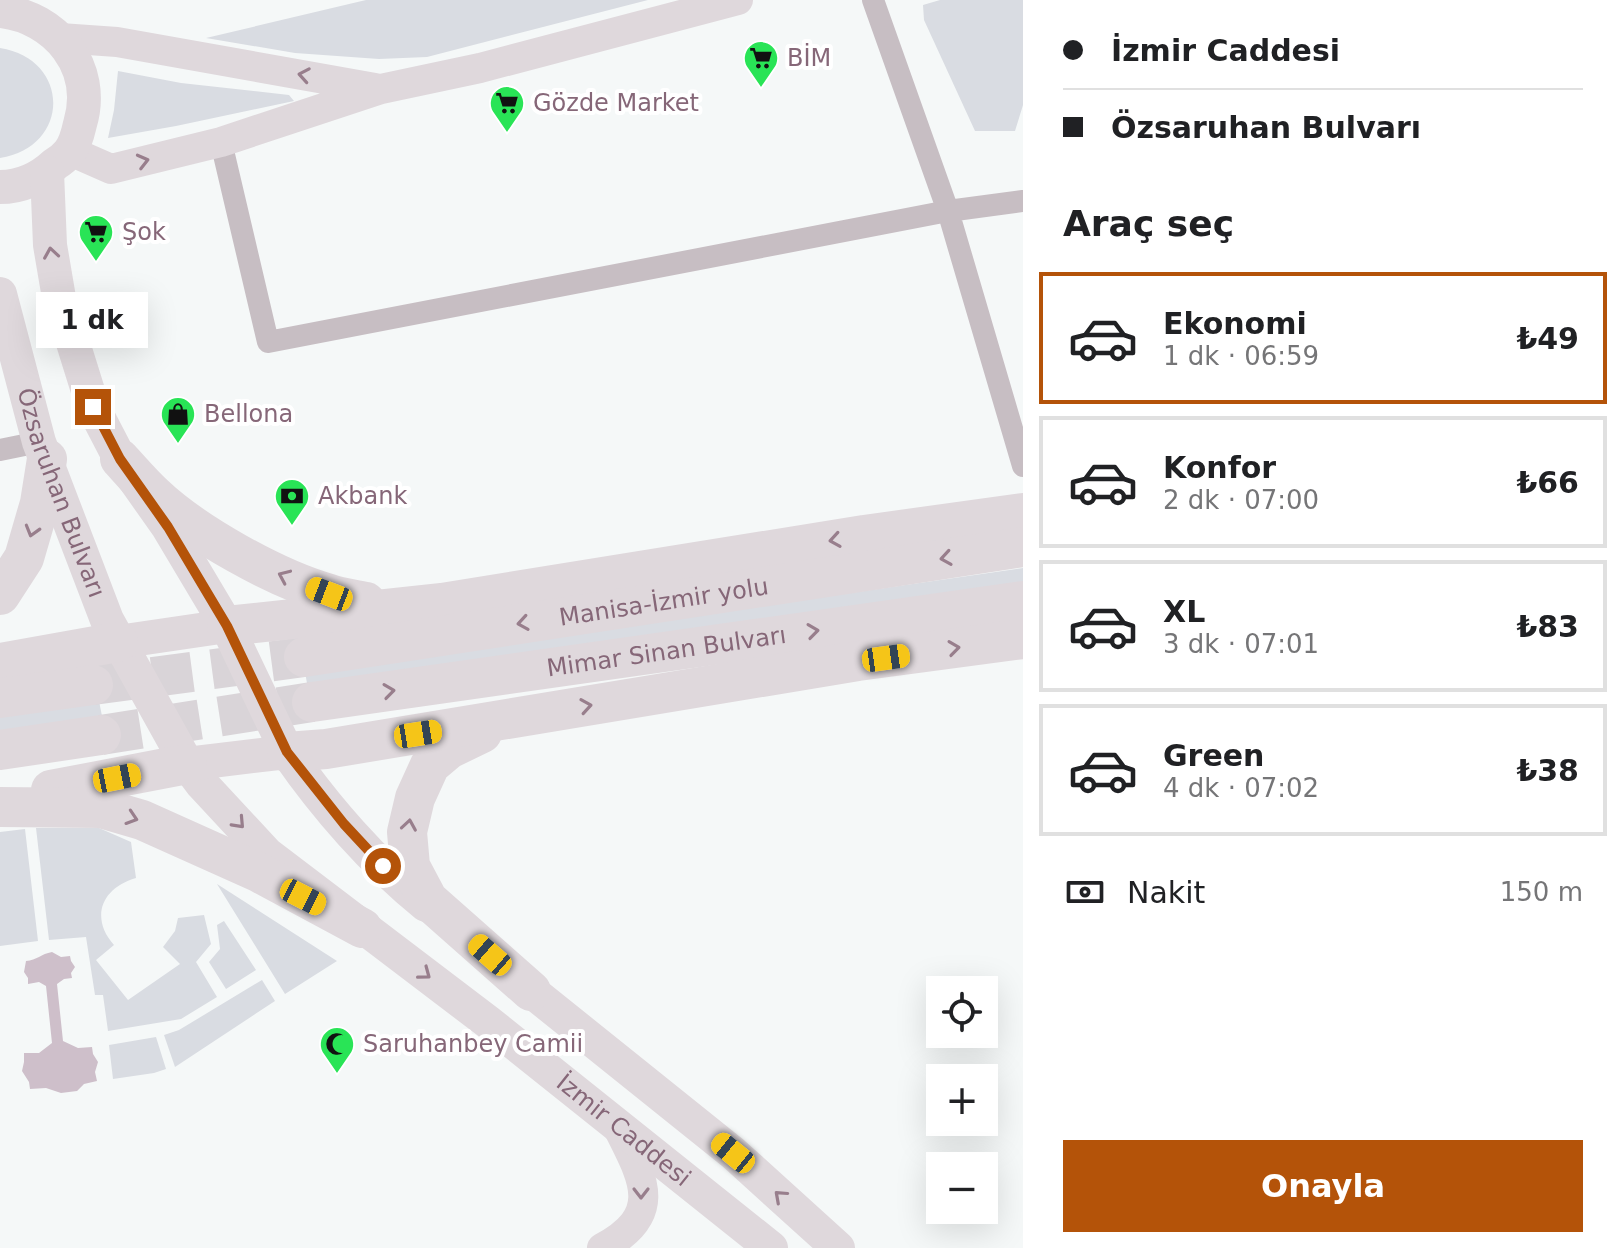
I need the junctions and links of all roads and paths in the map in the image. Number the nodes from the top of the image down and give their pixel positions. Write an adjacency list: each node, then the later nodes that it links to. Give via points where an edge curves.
1 (738, 0): 5 (street)
2 (873, 0): 10 (street)
3 (9, 8): 4 (main road)
4 (60, 38): 5 (street, one-way to 4, via 117,42); 7 (main road, via 84,84 84,111)
5 (381, 89): 6 (street)
6 (221, 142): 7 (street, one-way to 6, via 111,169); 10 (street, via 268,342)
7 (58, 162): 8 (main road, via 29,182); 14 (main road, one-way to 7, via 93,407 59,298 50,245)
8 (0, 187)
9 (1023, 201): 10 (street)
10 (948, 211): 15 (street)
11 (0, 294): 13 (main road, Özsaruhan Bulvarı)
12 (0, 450): 13 (street)
13 (43, 451): 18 (highway, one-way to 18, via 40,503 24,558); 24 (main road, Özsaruhan Bulvarı)
14 (120, 459): 20 (highway, one-way to 14, via 375,604 329,594 270,570 195,528); 21 (main road)
15 (1023, 466)
16 (1023, 513): 20 (highway, one-way to 20)
17 (1023, 547): 22 (highway, Manisa-İzmir yolu, one-way to 22)
18 (0, 595)
19 (1023, 601): 28 (highway, Mimar Sinan Bulvarı, one-way to 19)
20 (442, 603): 22 (highway)
21 (227, 626): 22 (highway); 24 (main road); 33 (main road)
22 (300, 638): 31 (highway, via 286,631 300,719 308,738)
23 (1023, 639): 29 (highway, one-way to 23)
24 (118, 642): 25 (highway); 34 (main road, Özsaruhan Bulvarı)
25 (0, 663)
26 (93, 685): 27 (highway)
27 (0, 698)
28 (312, 702)
29 (509, 719): 31 (highway); 38 (highway, one-way to 29, via 428,900 410,866 407,832 430,765 449,749)
30 (101, 735): 32 (highway)
31 (326, 749): 33 (highway)
32 (0, 750)
33 (287, 752): 34 (main road); 38 (main road, via 403,887)
34 (187, 764): 35 (highway); 37 (main road, İzmir Caddesi, one-way to 37, via 267,854)
35 (0, 800)
36 (0, 807): 37 (highway, one-way to 37, via 101,808 142,820 258,872)
37 (362, 928): 39 (main road, İzmir Caddesi, one-way to 39)
38 (531, 991): 42 (main road, one-way to 38, via 733,1153)
39 (616, 1125): 40 (street, one-way to 40, via 644,1187 640,1213 621,1238); 41 (main road, İzmir Caddesi)
40 (602, 1248)
41 (771, 1248)
42 (838, 1248)

